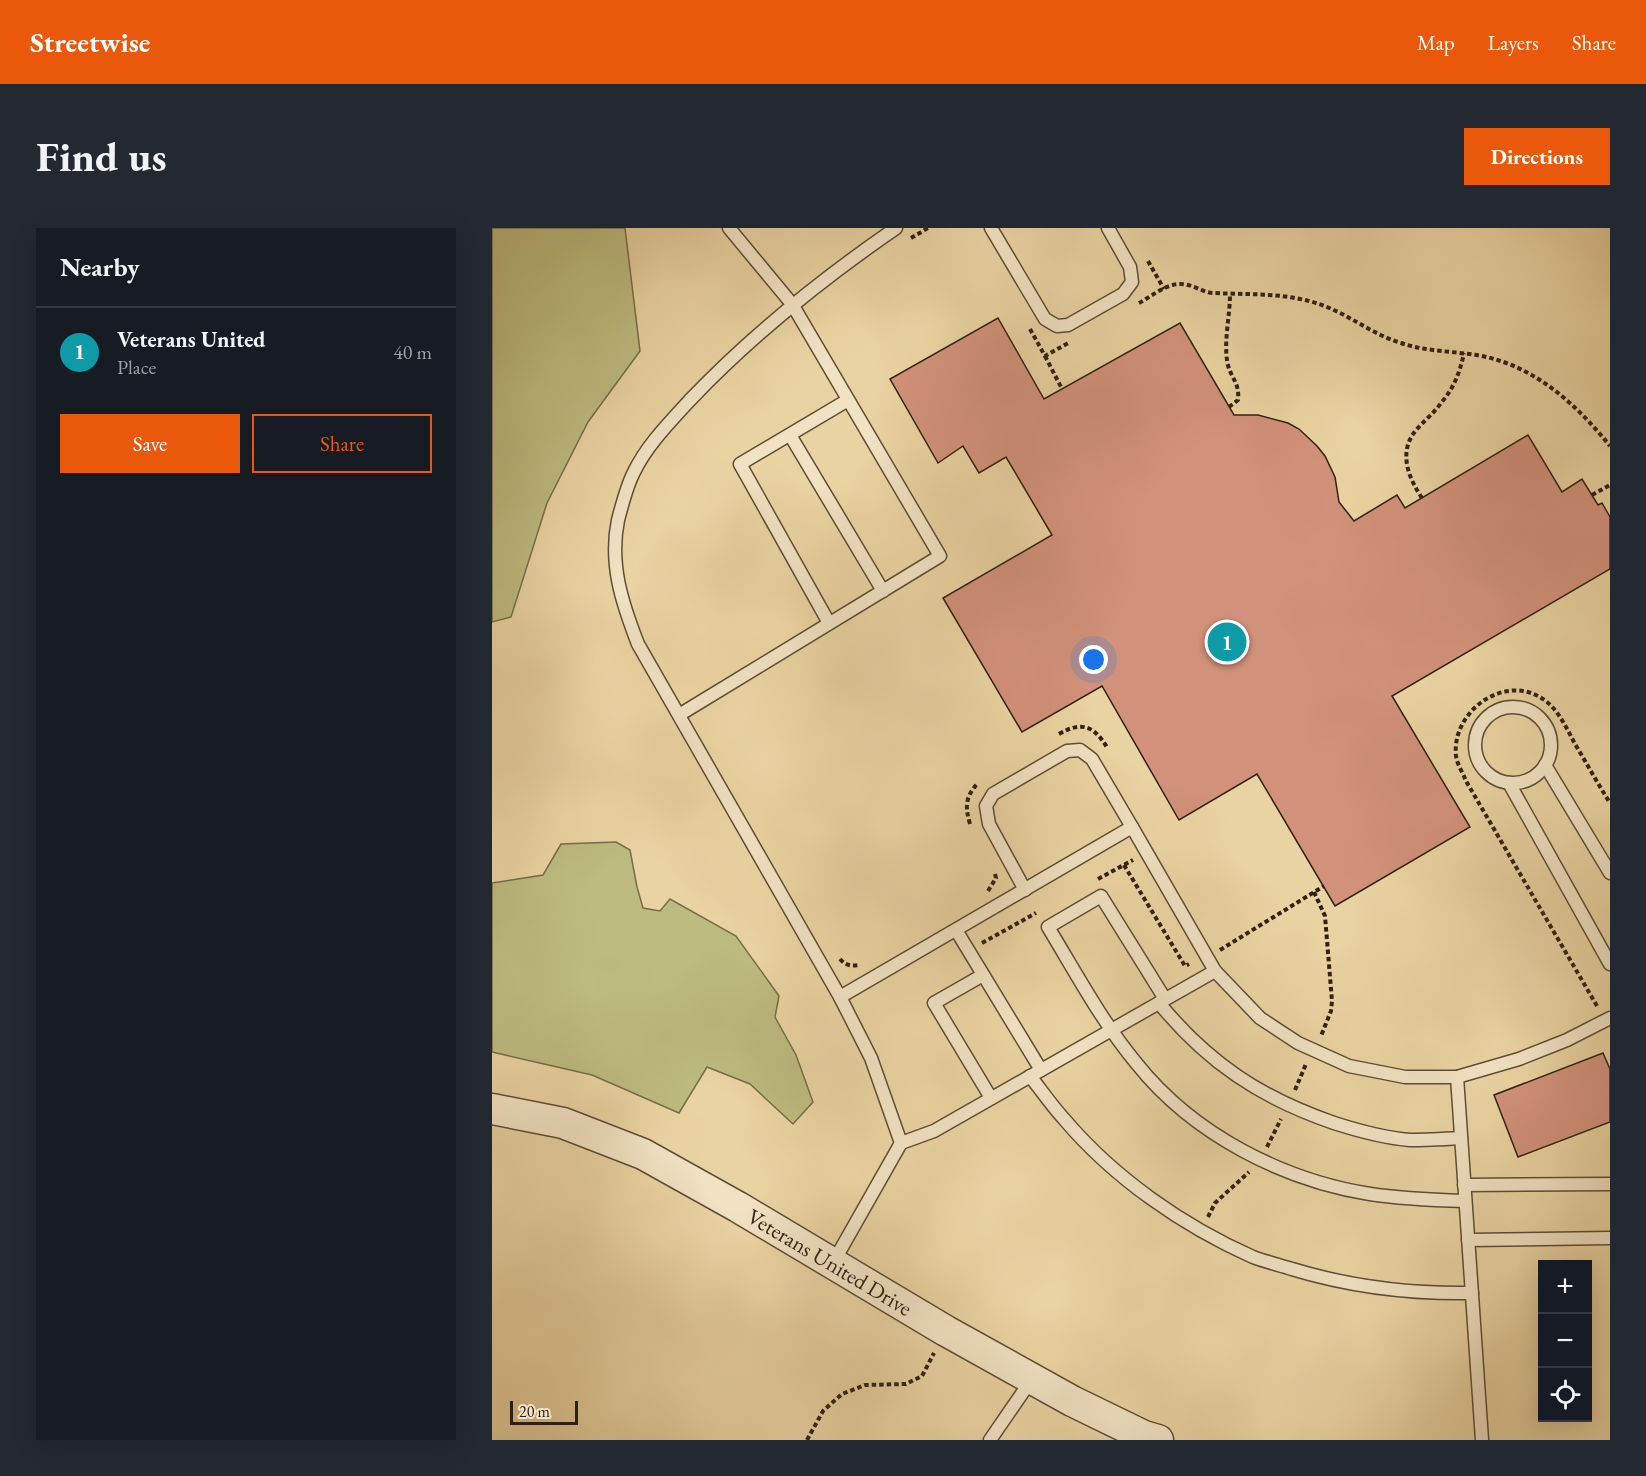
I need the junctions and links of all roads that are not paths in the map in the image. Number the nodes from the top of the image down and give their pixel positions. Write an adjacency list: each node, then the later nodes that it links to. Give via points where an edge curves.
1 (729, 228): 5 (lane)
2 (896, 228): 5 (lane)
3 (991, 228): 4 (lane, via 1045,319 1057,326 1068,325 1123,294 1132,282 1130,267)
4 (1108, 228)
5 (792, 304): 6 (lane); 10 (lane, via 711,378 663,429 633,472 618,520 615,562 622,603 638,644)
6 (848, 400): 7 (lane); 8 (lane, via 940,556)
7 (790, 435): 8 (lane); 9 (lane, via 740,464)
8 (883, 591): 9 (lane)
9 (829, 623): 10 (lane)
10 (679, 715): 20 (lane)
11 (1545, 765): 12 (lane, via 1530,779); 12 (lane, via 1551,740 1539,717 1516,707 1491,714 1476,735 1478,760 1496,779); 14 (lane)
12 (1509, 783): 17 (lane)
13 (1132, 827): 15 (lane); 15 (lane, via 1092,759 1080,750 1067,751 993,794 986,806 989,824); 18 (lane)
14 (1610, 873)
15 (1025, 890): 16 (lane)
16 (956, 930): 19 (lane); 20 (lane)
17 (1610, 964)
18 (1215, 971): 21 (lane); 25 (lane, via 1260,1018 1298,1043 1348,1066 1405,1077)
19 (983, 975): 24 (lane); 26 (lane, via 934,1003)
20 (840, 997): 29 (lane, via 871,1058)
21 (1162, 1001): 23 (lane); 23 (lane, via 1101,896 1048,927); 28 (lane, via 1179,1028 1222,1065 1288,1105 1363,1133 1410,1140)
22 (1610, 1018): 25 (lane, via 1519,1059)
23 (1111, 1030): 24 (lane); 32 (lane, via 1171,1100 1215,1135 1261,1160 1314,1181 1368,1193)
24 (1036, 1073): 26 (lane); 36 (lane, via 1064,1120 1111,1167 1202,1231 1255,1258 1375,1288)
25 (1456, 1077): 28 (lane)
26 (991, 1098): 29 (lane, via 934,1131)
27 (492, 1109): 35 (street, Veterans United Drive, via 563,1123 643,1154)
28 (1461, 1138): 31 (lane)
29 (901, 1143): 35 (lane)
30 (1610, 1184): 31 (lane)
31 (1464, 1185): 32 (lane)
32 (1465, 1201): 34 (lane)
33 (1610, 1238): 34 (lane)
34 (1468, 1240): 36 (lane)
35 (833, 1263): 37 (street, Veterans United Drive)
36 (1472, 1293): 40 (lane)
37 (1032, 1379): 38 (lane); 39 (street, Veterans United Drive)
38 (990, 1440)
39 (1158, 1440)
40 (1482, 1440)

